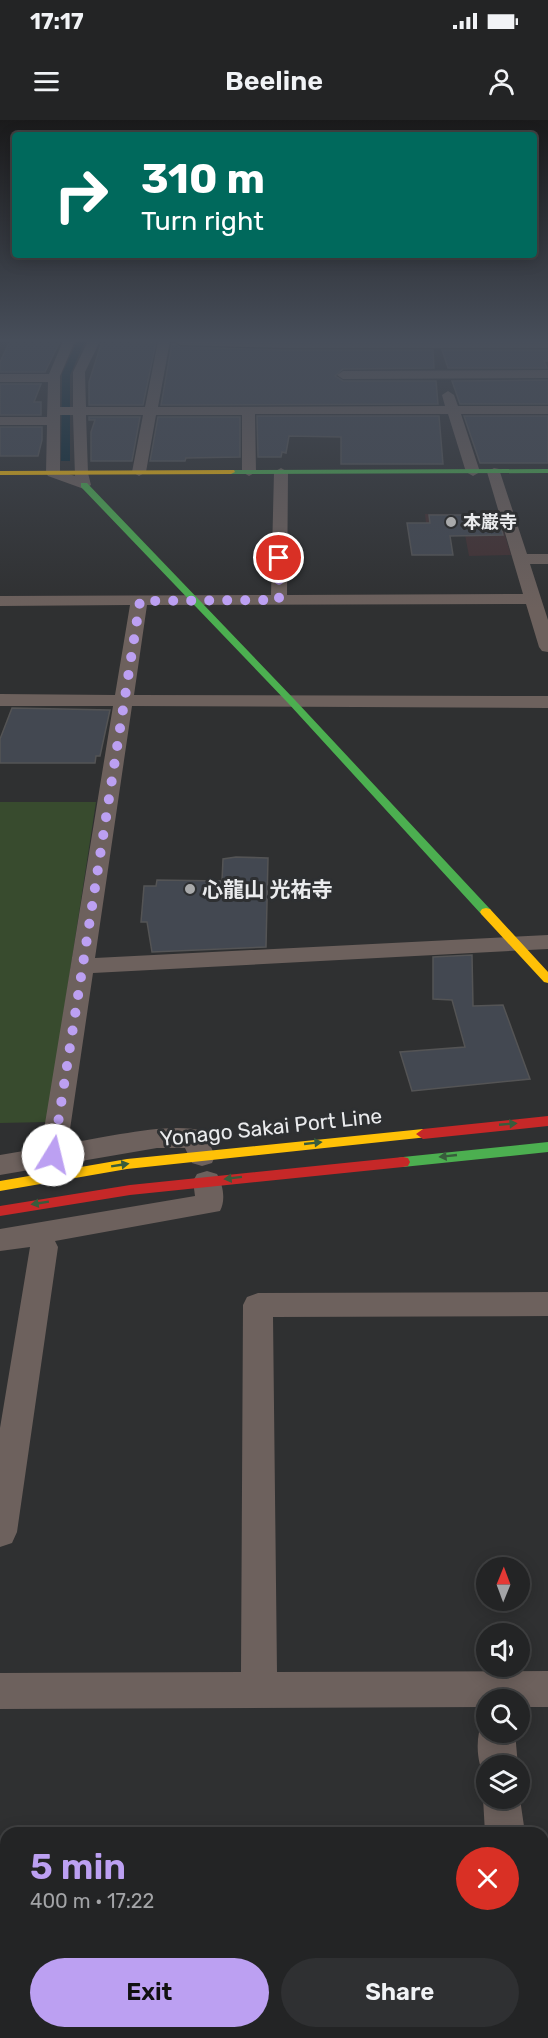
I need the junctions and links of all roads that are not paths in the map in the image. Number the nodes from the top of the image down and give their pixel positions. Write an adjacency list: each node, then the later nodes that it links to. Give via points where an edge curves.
1 (53, 431): 13 (street)
2 (79, 431): 14 (street)
3 (146, 431): 7 (street)
4 (248, 431): 8 (street)
5 (459, 431): 10 (street)
6 (548, 471): 11 (street)
7 (139, 472): 8 (street); 14 (street)
8 (249, 472): 9 (street)
9 (281, 472): 10 (street); 18 (street)
10 (473, 472): 11 (street)
11 (494, 472): 15 (street)
12 (0, 473): 13 (street)
13 (53, 473): 14 (street)
14 (82, 479): 21 (street)
15 (522, 559): 16 (street); 17 (street)
16 (548, 559)
17 (532, 599): 18 (street); 22 (street)
18 (279, 600): 21 (street)
19 (0, 601): 20 (street)
20 (140, 601): 21 (street); 24 (street)
21 (194, 601): 25 (street)
22 (548, 647)
23 (0, 700): 24 (street)
24 (124, 700): 25 (street); 29 (street)
25 (291, 701): 26 (street); 28 (street)
26 (548, 702)
27 (548, 942): 28 (street)
28 (515, 944): 29 (street); 30 (street)
29 (82, 966): 33 (street)
30 (548, 979)
31 (548, 1121): 35 (street, Yonago Sakai Port Line, one-way to 31)
32 (548, 1147): 35 (street, Yonago Sakai Port Line, one-way to 35)
33 (53, 1155): 34 (street); 35 (street, via 158,1139 195,1138)
34 (0, 1165)
35 (205, 1169): 36 (street, Yonago Sakai Port Line, one-way to 35, via 127,1164); 37 (street, Yonago Sakai Port Line, one-way to 37, via 130,1190); 38 (street, via 210,1204)
36 (0, 1186)
37 (0, 1211)
38 (37, 1232): 39 (street); 41 (street, via 44,1247)
39 (0, 1240)
40 (548, 1304): 42 (street, via 258,1305)
41 (0, 1532)
42 (258, 1689): 44 (street); 46 (street)
43 (548, 1689): 45 (street)
44 (0, 1690)
45 (530, 1691)
46 (476, 1694)
47 (503, 1809): 48 (street)
48 (505, 1827)

